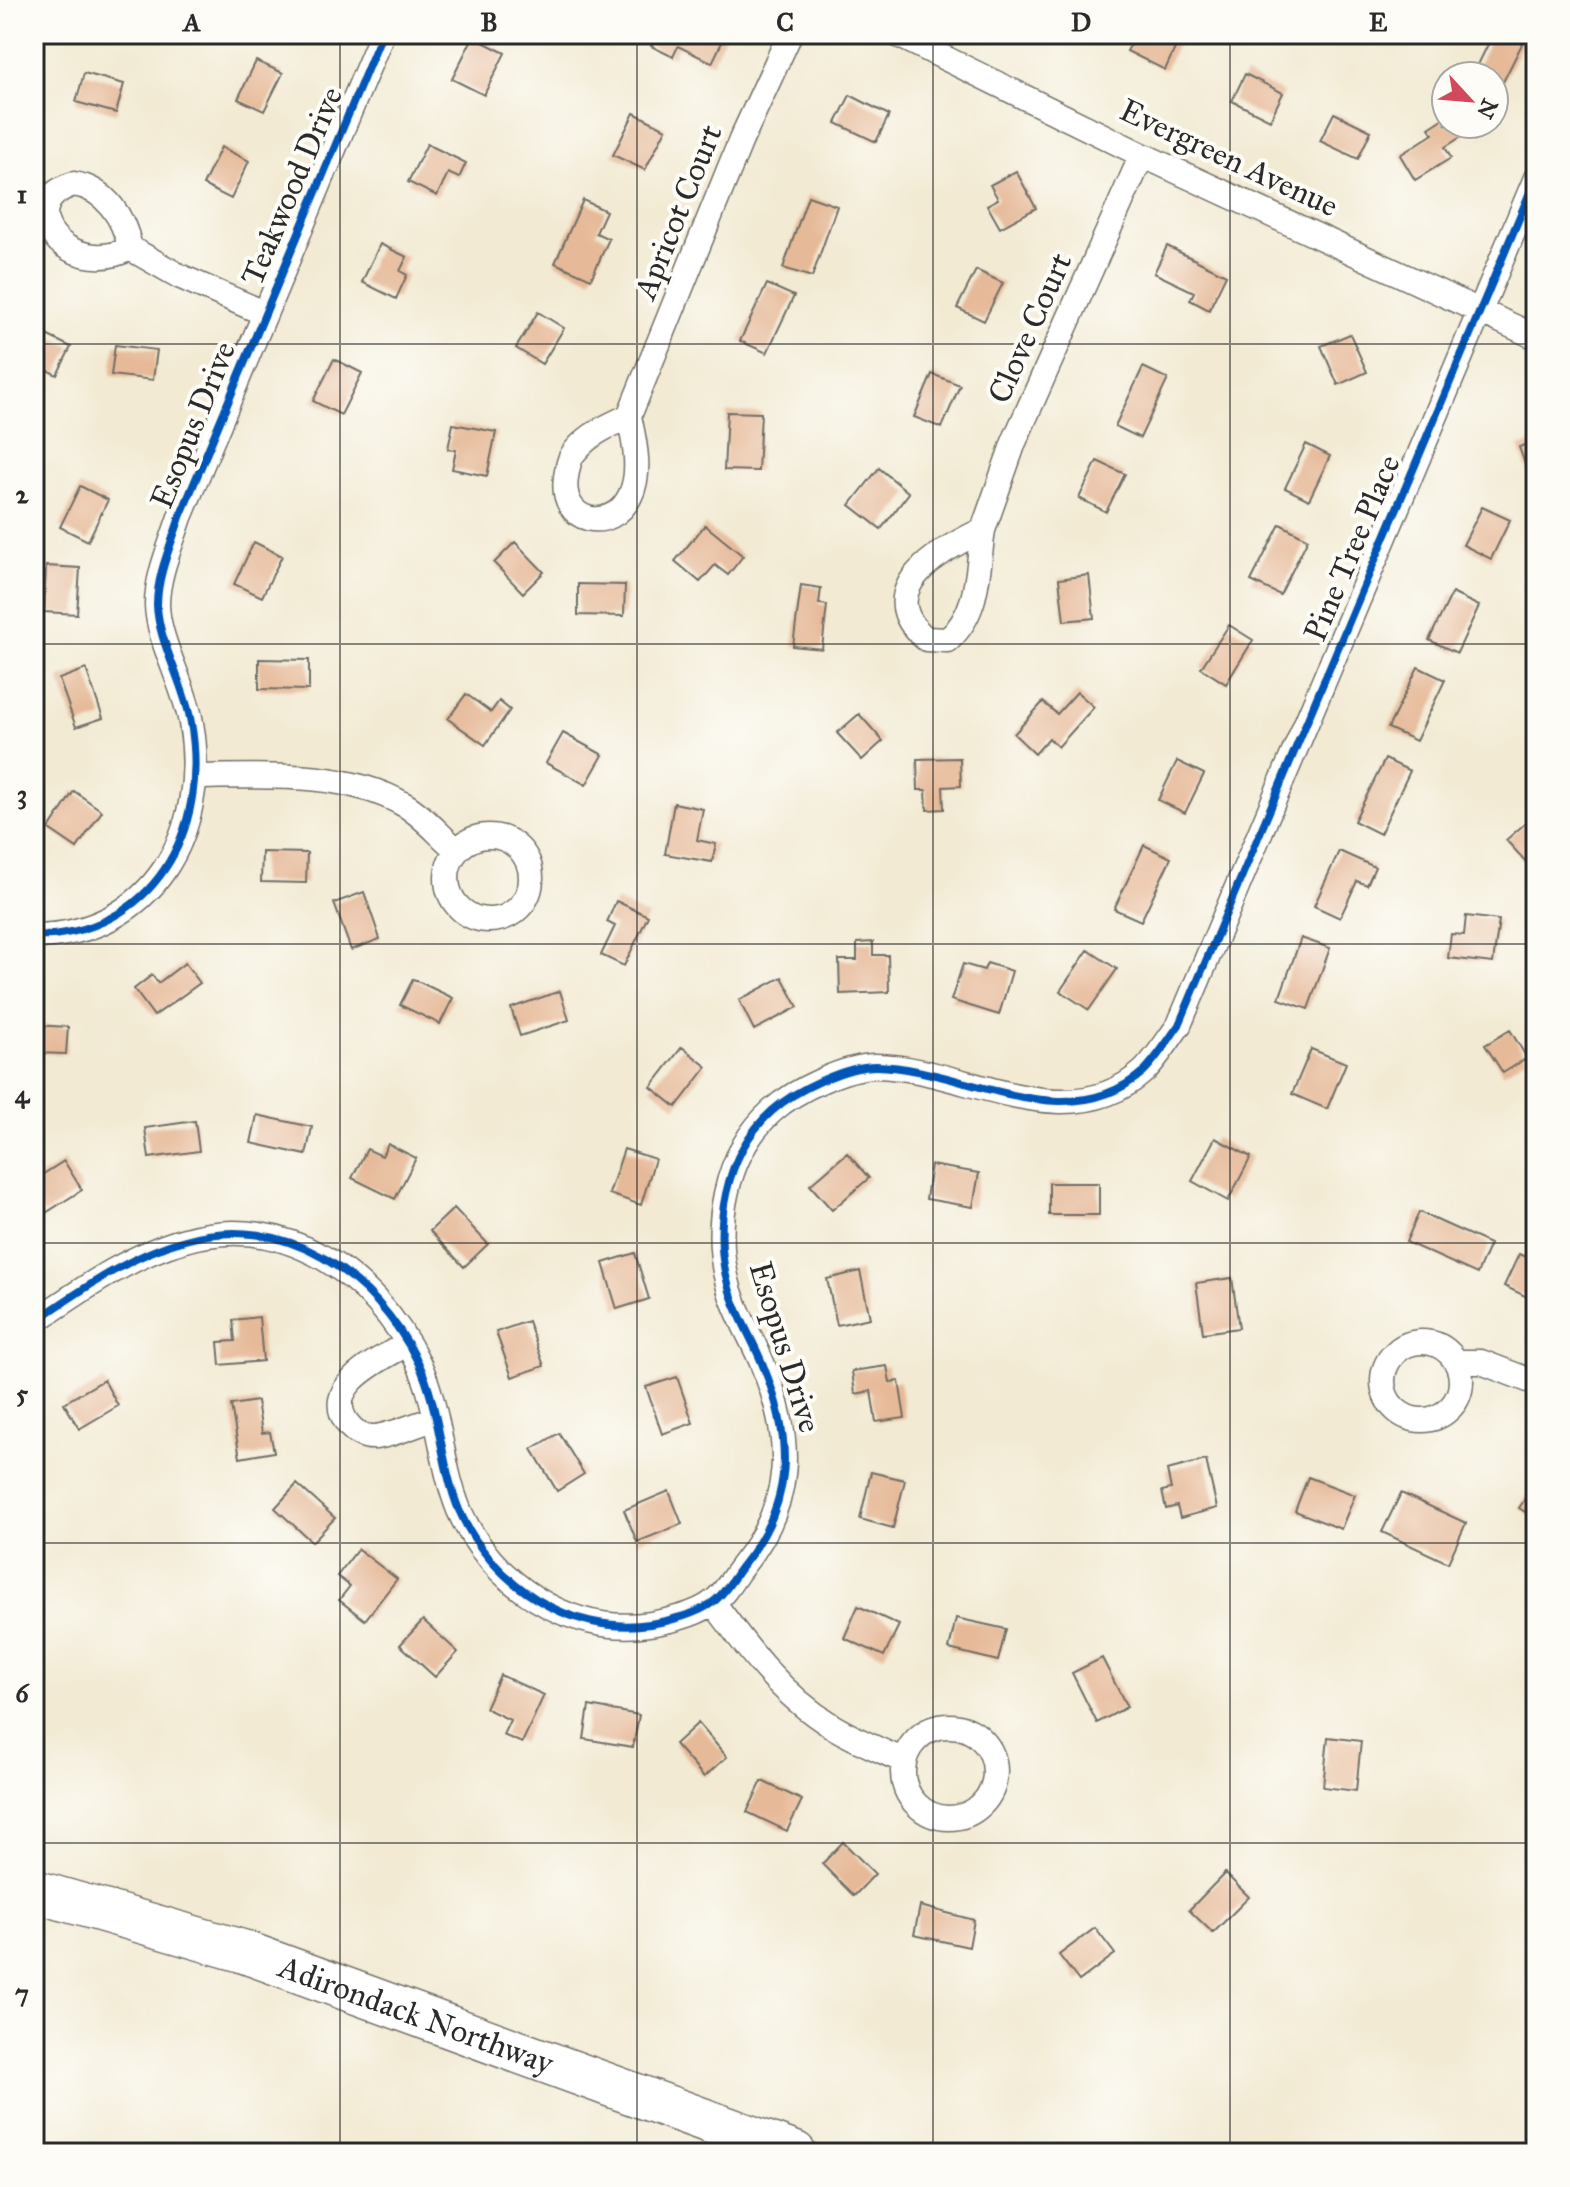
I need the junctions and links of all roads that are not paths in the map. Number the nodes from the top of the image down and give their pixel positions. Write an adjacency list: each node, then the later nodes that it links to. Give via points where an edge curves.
1 (382, 34): 8 (street, Teakwood Drive)
2 (790, 34): 10 (street, Apricot Court)
3 (896, 34): 4 (street, Evergreen Avenue)
4 (1142, 155): 7 (street, Evergreen Avenue); 11 (street, Clove Court, via 1014,442)
5 (1536, 178): 7 (street, Pine Tree Place)
6 (130, 248): 8 (street)
7 (1479, 308): 9 (street, Evergreen Avenue); 15 (street, Pine Tree Place)
8 (264, 313): 12 (street, Esopus Drive, via 180,517 158,587 157,610 191,721)
9 (1536, 337)
10 (629, 416)
11 (983, 530)
12 (197, 777): 13 (street, via 343,782 409,807); 14 (street, Esopus Drive, via 186,831 166,869 142,898 98,924)
13 (457, 850)
14 (34, 936)
15 (1215, 938): 21 (street, Esopus Drive, via 1179,1025 1145,1070 1091,1098 1042,1101 874,1066 828,1077 772,1111 735,1162 720,1220 729,1288 766,1372 785,1443 781,1503 760,1544)
16 (34, 1322): 17 (street, via 89,1285 165,1246 222,1232 249,1232 276,1237 348,1271 387,1310)
17 (407, 1344): 20 (street); 20 (street, via 359,1371 348,1384 344,1417 359,1434 373,1437)
18 (1456, 1362): 19 (street, via 1481,1362)
19 (1536, 1383)
20 (435, 1419): 21 (street, via 458,1507 483,1556 544,1606 594,1625 648,1625)
21 (713, 1602): 22 (street, via 753,1656 794,1698 832,1726)
22 (904, 1761)
23 (34, 1862): 25 (highway)
24 (34, 1891): 25 (highway, Adirondack Northway)
25 (242, 1951): 26 (highway, Adirondack Northway)
26 (795, 2153)

